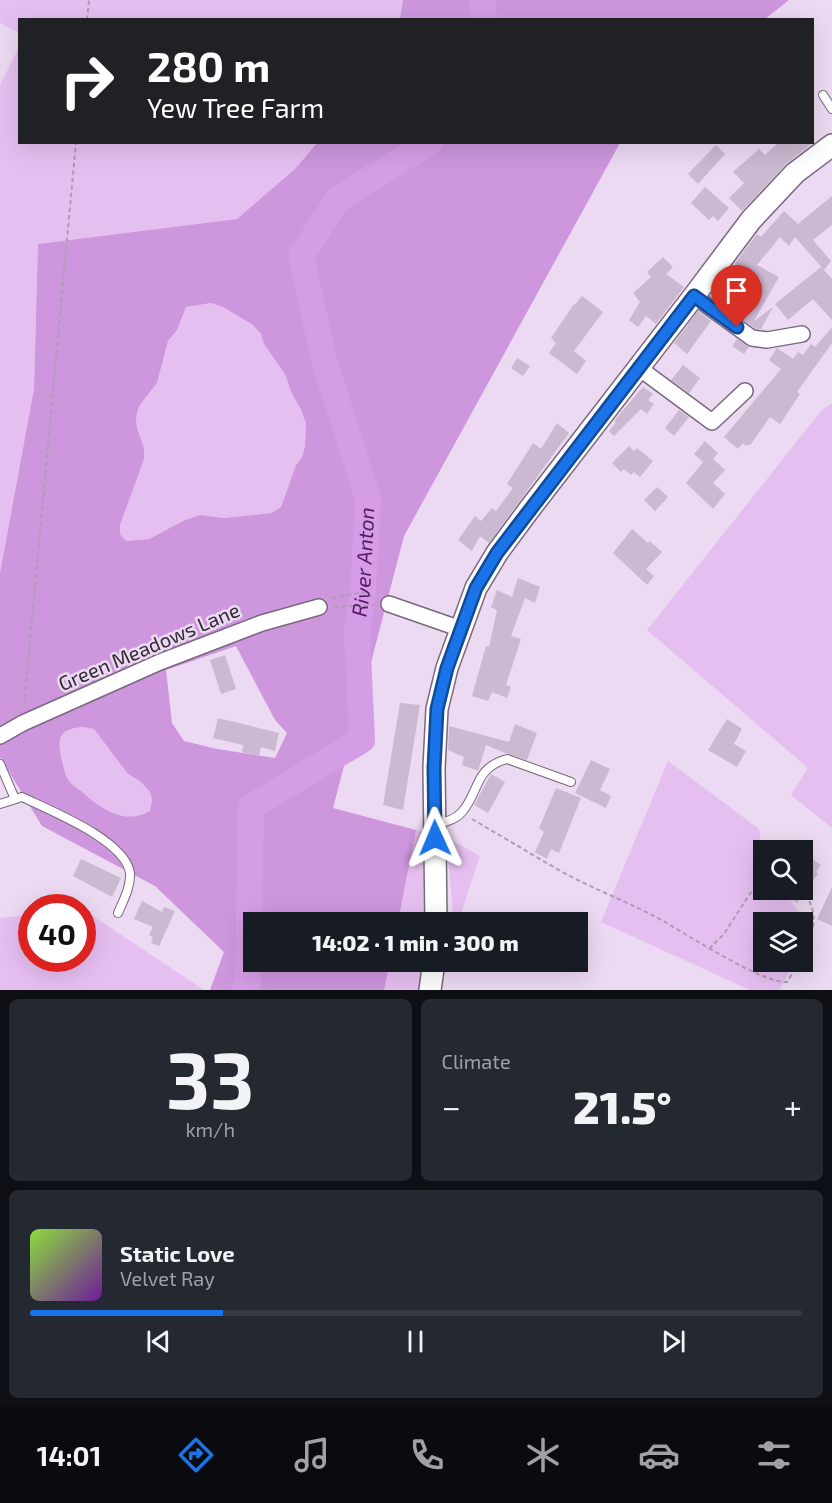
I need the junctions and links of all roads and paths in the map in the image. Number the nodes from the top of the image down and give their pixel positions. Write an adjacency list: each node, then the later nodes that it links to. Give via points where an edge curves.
1 (89, 0): 2 (path)
2 (87, 18)
3 (823, 95): 4 (lane)
4 (832, 109)
5 (76, 144): 14 (path)
6 (832, 145): 7 (street, via 795,173 751,220)
7 (694, 296): 8 (street, via 752,338 767,340); 9 (street)
8 (802, 334)
9 (639, 368): 10 (street, via 712,422); 13 (street, via 497,553 476,588)
10 (745, 391)
11 (388, 604): 12 (path); 12 (path, via 363,592 320,601); 13 (street)
12 (315, 608): 14 (street, Green Meadows Lane, via 262,623 160,662)
13 (461, 629): 21 (street, via 437,709)
14 (23, 723): 15 (street, Green Meadows Lane)
15 (0, 736)
16 (0, 764): 18 (lane)
17 (571, 782): 20 (lane, via 507,759 478,779)
18 (15, 799): 19 (lane); 25 (lane, via 22,797 97,834 126,860 128,889)
19 (0, 804)
20 (462, 813): 21 (lane, via 450,821); 27 (path, via 568,875 631,904)
21 (434, 824): 24 (street)
22 (753, 890): 27 (path, via 724,934)
23 (809, 900): 26 (path, via 814,907)
24 (436, 912)
25 (118, 913)
26 (813, 929)
27 (709, 949): 28 (path)
28 (753, 969)
29 (433, 972): 32 (street)
30 (760, 972): 31 (path, via 782,982 787,982)
31 (793, 972)
32 (430, 990)

